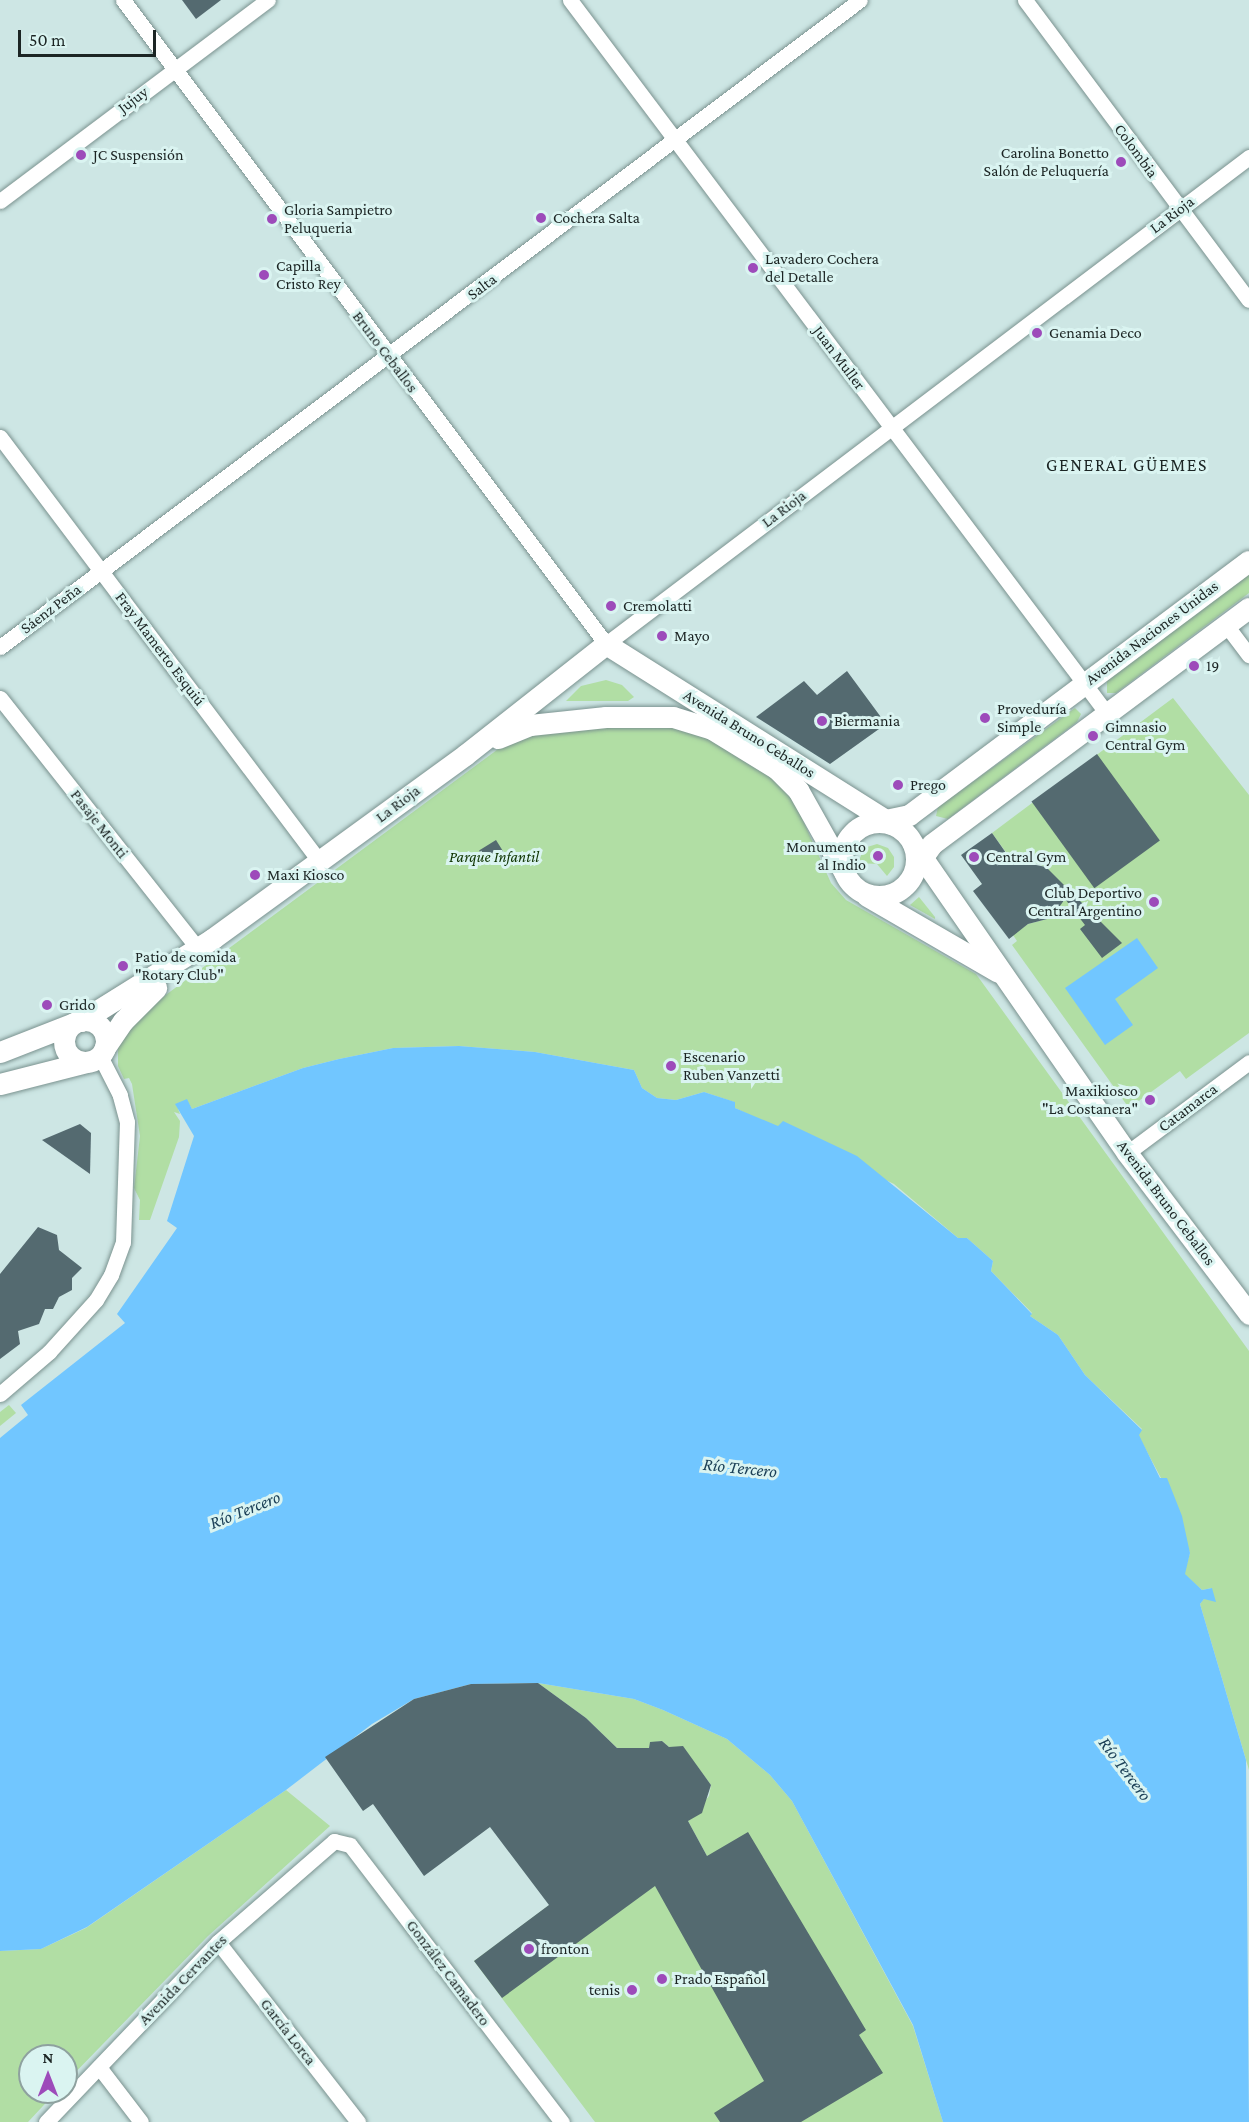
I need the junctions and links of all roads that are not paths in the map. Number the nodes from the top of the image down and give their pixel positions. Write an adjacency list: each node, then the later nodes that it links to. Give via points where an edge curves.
1 (123, 0): 6 (street, Bruno Ceballos)
2 (268, 0): 6 (street, Jujuy)
3 (860, 0): 7 (street, Salta)
4 (1025, 0): 10 (street, Colombia)
5 (578, 3): 7 (street, Juan Muller)
6 (175, 69): 9 (street, Jujuy); 12 (street, Bruno Ceballos)
7 (676, 141): 12 (street, Salta); 13 (street, Juan Muller)
8 (1249, 157): 10 (street, La Rioja)
9 (0, 201)
10 (1179, 209): 11 (street, Colombia); 13 (street, La Rioja)
11 (1249, 300)
12 (389, 357): 16 (street, Salta); 19 (street, Bruno Ceballos)
13 (892, 428): 19 (street, La Rioja); 22 (street, Juan Muller)
14 (0, 436): 16 (street, Fray Mamerto Esquiú)
15 (1249, 561): 22 (main road, Avenida Naciones Unidas)
16 (101, 571): 20 (street, Sáenz Peña); 28 (street, Fray Mamerto Esquiú)
17 (1249, 608): 18 (main road)
18 (1226, 625): 21 (street); 24 (main road)
19 (606, 644): 25 (main road, La Rioja); 26 (main road, Avenida Bruno Ceballos)
20 (0, 647)
21 (1249, 655)
22 (1085, 684): 24 (street, Juan Muller); 26 (main road, Avenida Naciones Unidas, via 909,815)
23 (0, 698): 31 (street, Pasaje Monti)
24 (1108, 715): 27 (main road)
25 (465, 755): 28 (main road, La Rioja); 29 (main road, Avenida Bruno Ceballos, via 504,735 553,722 646,716 688,721 735,742 788,779 810,808)
26 (885, 822): 27 (main road); 29 (main road, via 850,835 842,853)
27 (917, 856): 30 (main road, via 908,884 893,894); 32 (main road, Avenida Bruno Ceballos)
28 (320, 862): 31 (main road, La Rioja)
29 (844, 872): 30 (main road)
30 (866, 895): 32 (main road, Avenida Bruno Ceballos)
31 (198, 949): 33 (main road); 35 (main road, via 132,1010)
32 (1002, 974): 38 (main road, Avenida Bruno Ceballos)
33 (78, 1022): 34 (main road); 35 (main road, via 94,1022 103,1030); 35 (main road, via 65,1033 64,1047 72,1058)
34 (1, 1048)
35 (97, 1056): 37 (main road); 40 (street, via 120,1095 127,1122 123,1242 111,1275 96,1300 49,1352)
36 (1249, 1062): 38 (street, Catamarca)
37 (0, 1084)
38 (1127, 1153): 39 (main road, Avenida Bruno Ceballos)
39 (1249, 1314)
40 (0, 1394)
41 (326, 1846): 42 (street, Avenida Cervantes); 47 (street, González Camadero, via 334,1841 350,1845)
42 (218, 1942): 43 (street, Avenida Cervantes); 46 (street, García Lorca)
43 (99, 2067): 44 (street, Avenida Cervantes); 45 (street)
44 (46, 2122)
45 (141, 2122)
46 (358, 2122)
47 (562, 2122)

